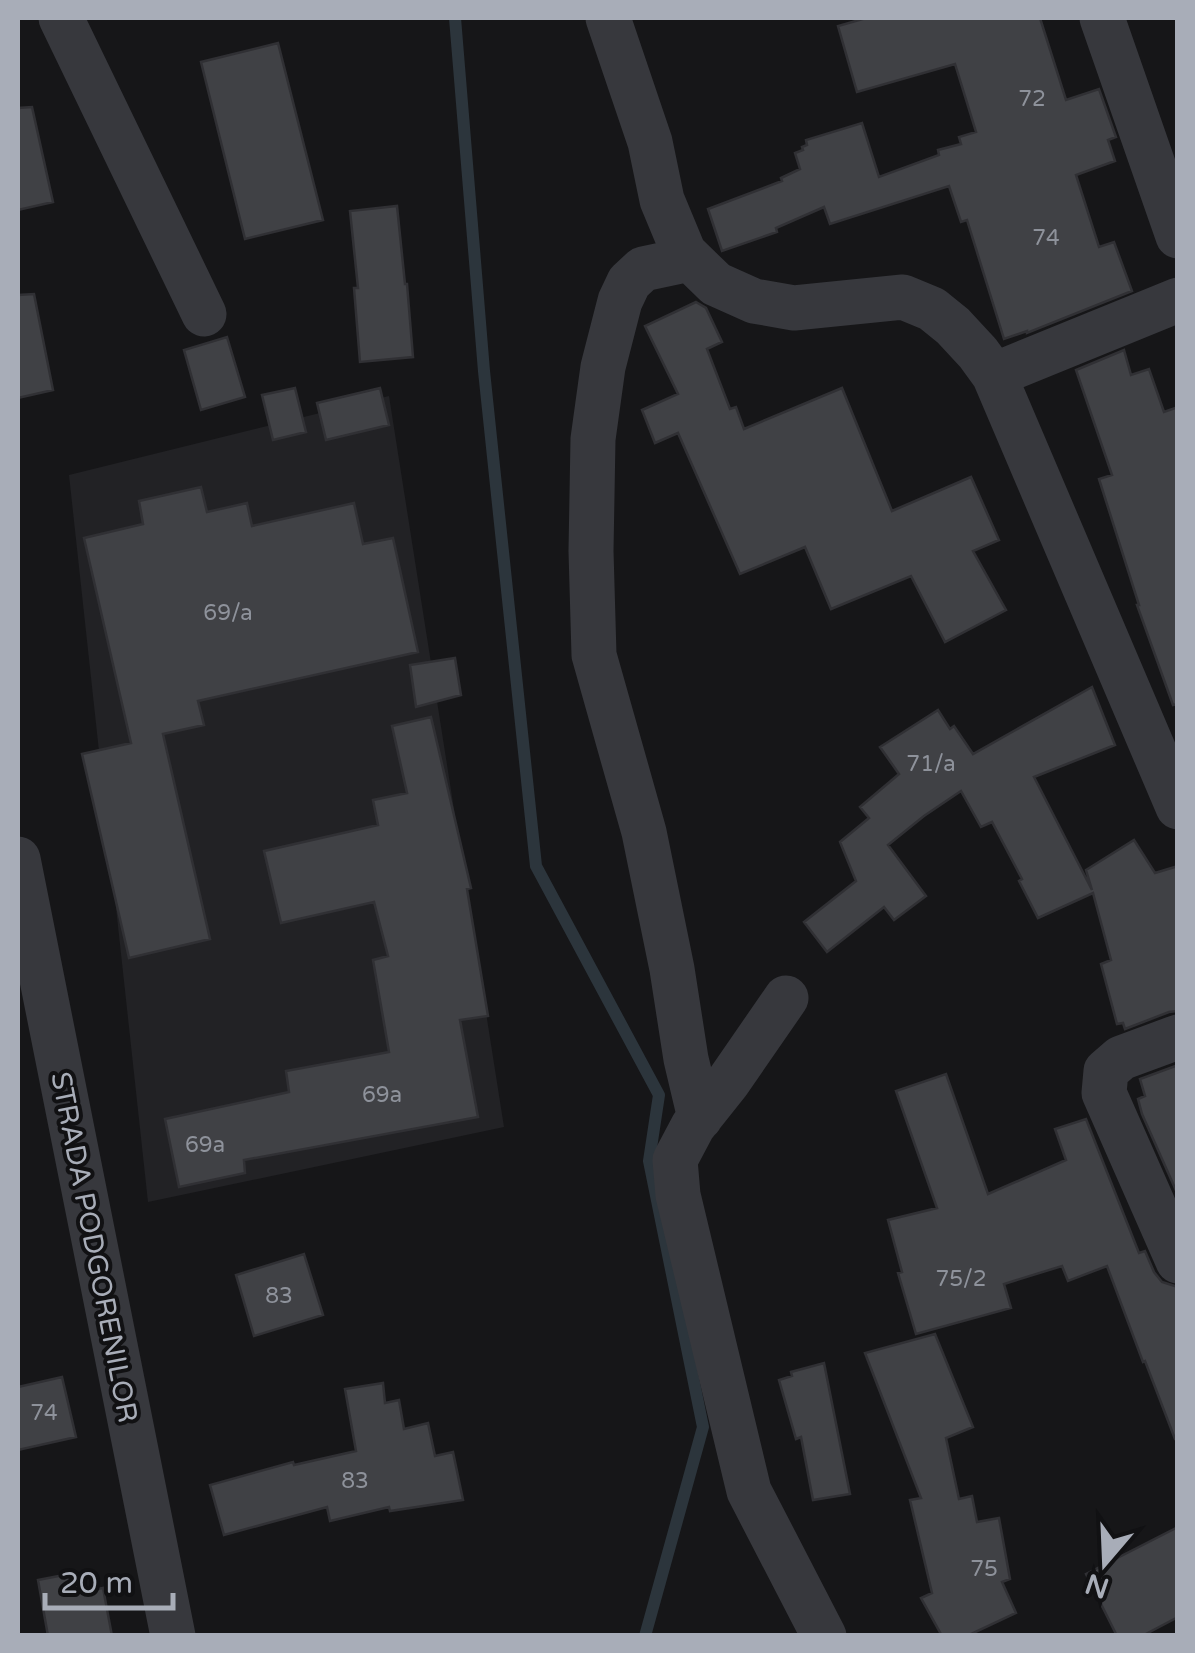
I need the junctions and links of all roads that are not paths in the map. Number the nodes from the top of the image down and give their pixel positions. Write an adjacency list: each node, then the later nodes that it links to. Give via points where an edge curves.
1 (60, 18): 7 (street)
2 (608, 18): 5 (street, via 662,200)
3 (1102, 18): 4 (street)
4 (1178, 236)
5 (690, 259): 8 (street, via 716,284 754,301 794,308 904,296 953,326); 13 (street, via 643,269 620,300 594,439 591,551 594,656 644,832)
6 (1178, 300): 8 (street)
7 (204, 314)
8 (994, 375): 9 (street)
9 (1178, 807)
10 (18, 859): 15 (street, STRADA PODGORENILOR)
11 (786, 998): 13 (street)
12 (1178, 1036): 14 (street, via 1121,1058 1106,1071 1104,1093)
13 (700, 1118): 16 (street, via 676,1160 678,1195 749,1490)
14 (1178, 1262)
15 (173, 1636)
16 (824, 1636)

